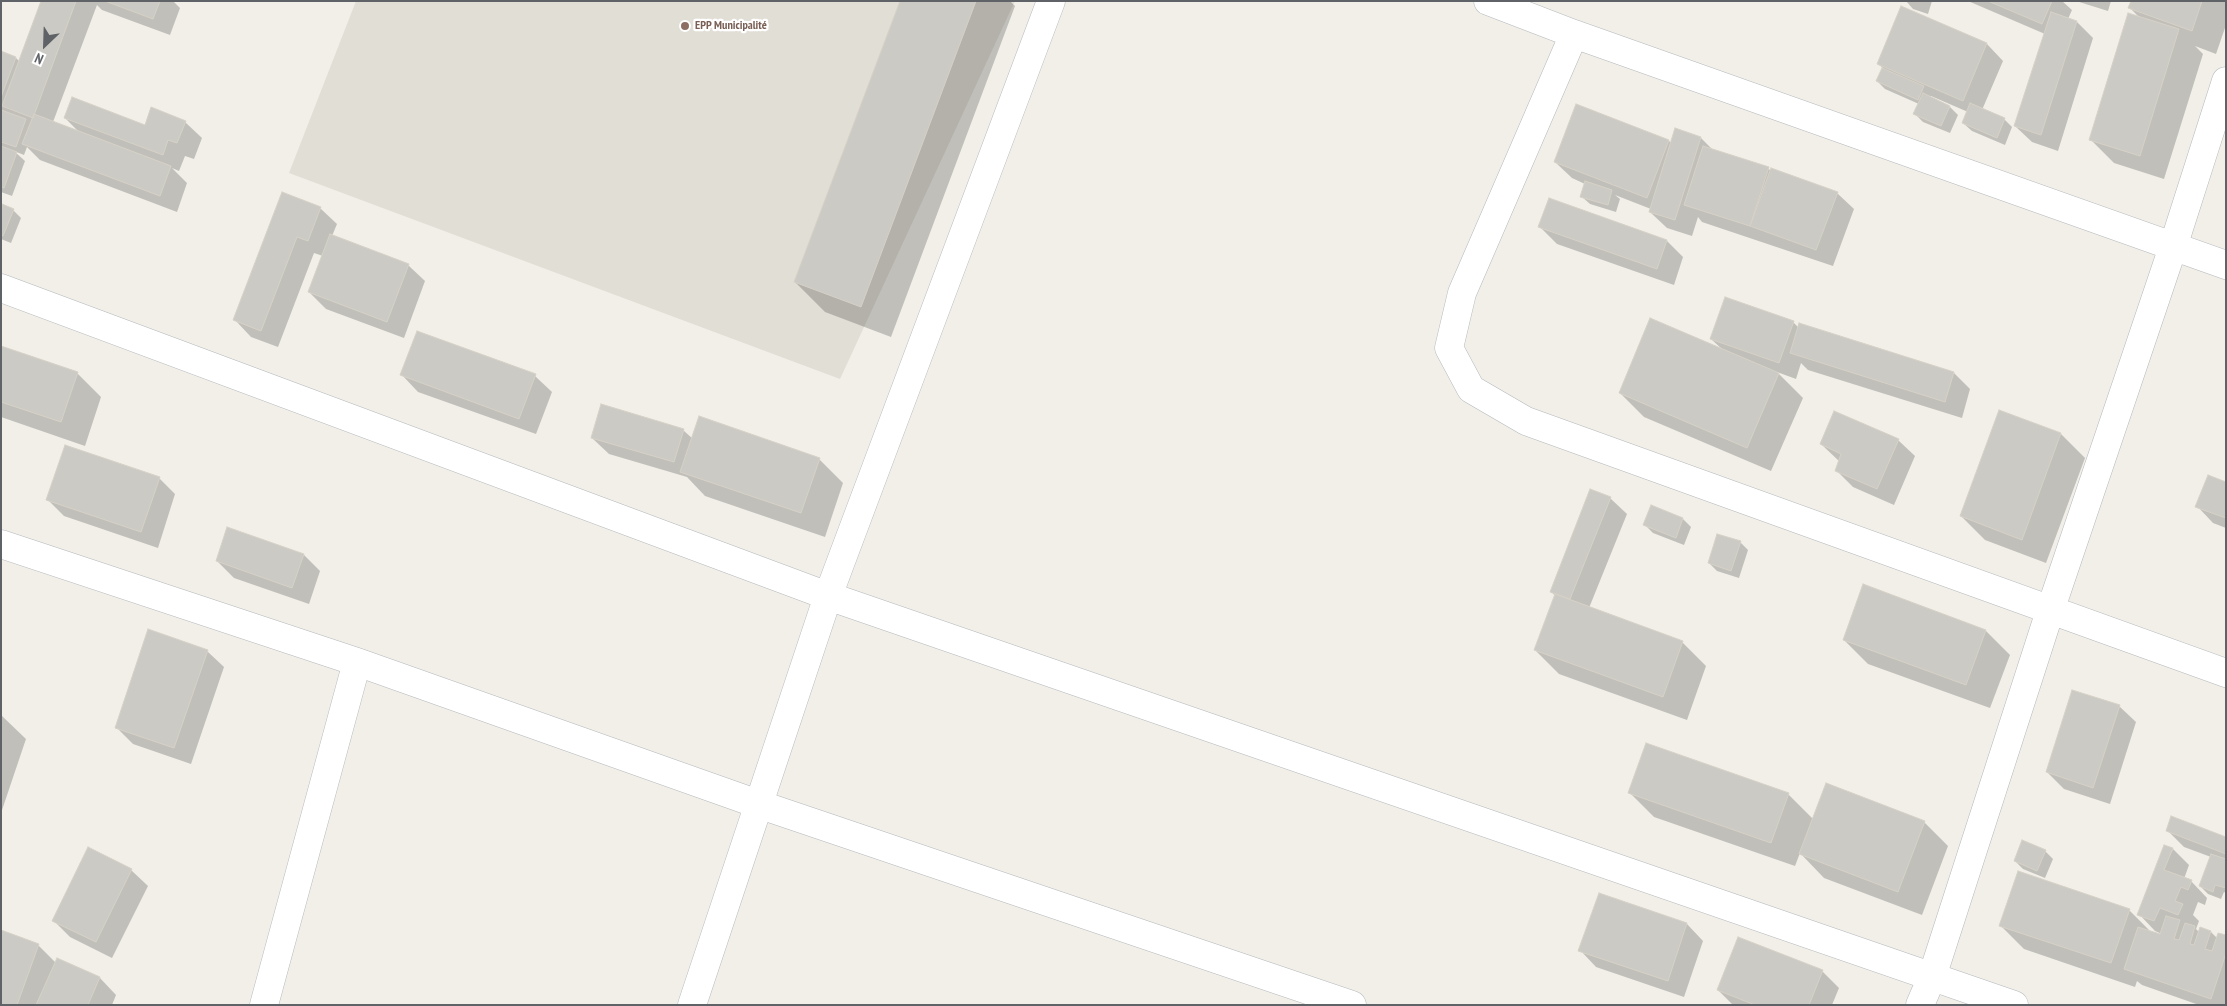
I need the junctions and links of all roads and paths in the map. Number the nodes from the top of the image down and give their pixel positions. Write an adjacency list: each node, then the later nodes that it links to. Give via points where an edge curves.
1 (1051, 1): 9 (street)
2 (1488, 1): 3 (street)
3 (1574, 34): 5 (street); 10 (street, via 1462,293 1449,348 1471,389 1526,421)
4 (2226, 81): 5 (street)
5 (2173, 247): 6 (street); 10 (street)
6 (2226, 265)
7 (1, 288): 9 (street)
8 (1, 544): 11 (street)
9 (828, 596): 13 (street); 14 (street)
10 (2050, 611): 12 (street); 14 (street)
11 (357, 662): 13 (street); 15 (street)
12 (2226, 673)
13 (758, 804): 16 (street); 17 (street)
14 (1932, 977): 18 (street); 19 (street)
15 (264, 1005)
16 (692, 1005)
17 (1352, 1005)
18 (1920, 1005)
19 (2014, 1005)

